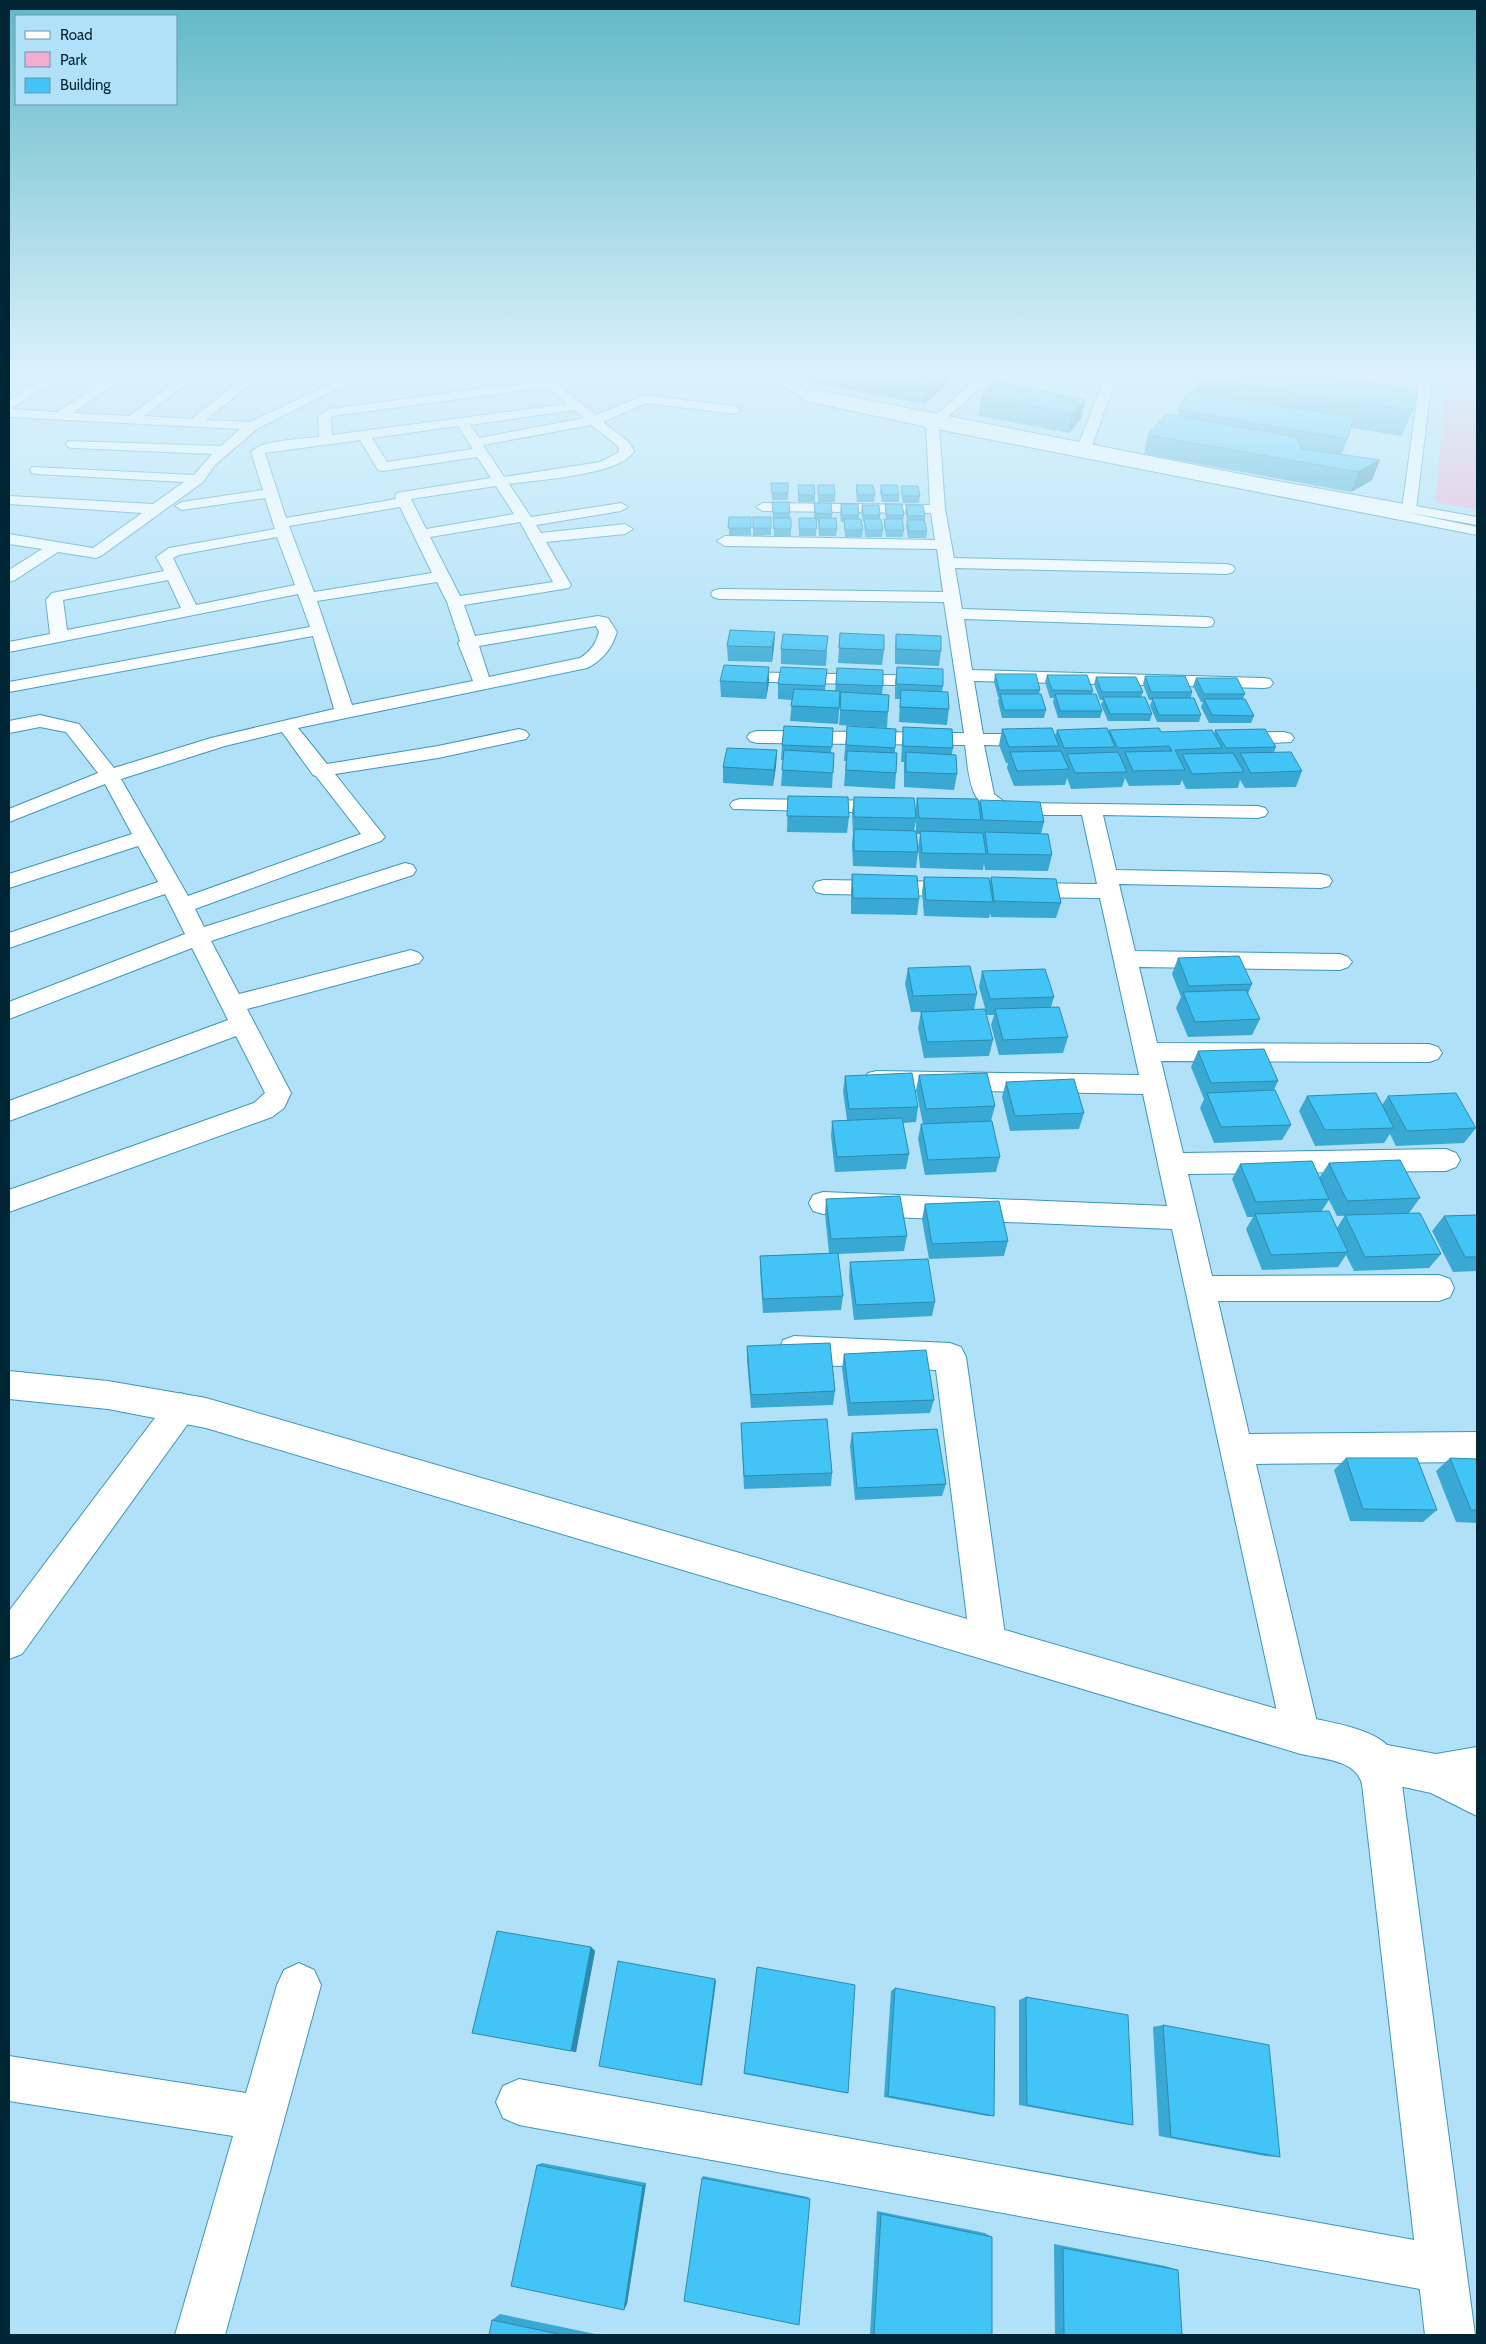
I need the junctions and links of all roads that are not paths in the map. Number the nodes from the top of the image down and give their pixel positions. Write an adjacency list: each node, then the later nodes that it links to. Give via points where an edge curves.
1 (188, 486): 16 (street)
2 (268, 486): 10 (street)
3 (396, 486): 11 (street)
4 (472, 486): 11 (street)
5 (504, 486): 19 (street)
6 (937, 486): 17 (street)
7 (1262, 486): 23 (street)
8 (1275, 486): 18 (street)
9 (1412, 486): 18 (street)
10 (270, 493): 13 (street); 21 (street)
11 (404, 499): 21 (street); 24 (street)
12 (9, 500): 16 (street)
13 (182, 506)
14 (621, 507): 19 (street)
15 (763, 507): 17 (street)
16 (156, 509): 29 (street, via 96,553)
17 (938, 509): 28 (street)
18 (1409, 509): 20 (street)
19 (526, 520): 24 (street); 25 (street)
20 (1477, 521)
21 (282, 528): 32 (street, via 174,551 164,557); 35 (street)
22 (625, 529): 25 (street)
23 (1477, 530)
24 (421, 534): 33 (street)
25 (536, 538): 38 (street, via 562,584)
26 (9, 539): 29 (street)
27 (725, 541): 28 (street)
28 (943, 545): 30 (street)
29 (55, 547): 34 (street)
30 (946, 562): 31 (street); 37 (street)
31 (1227, 569)
32 (173, 574): 39 (street); 43 (street, via 58,596 54,600)
33 (442, 576): 35 (street); 38 (street)
34 (9, 577)
35 (306, 593): 39 (street); 42 (street)
36 (719, 594): 37 (street)
37 (952, 597): 40 (street)
38 (455, 602): 46 (street)
39 (190, 610): 43 (street)
40 (954, 614): 41 (street); 49 (street)
41 (1206, 622)
42 (320, 630): 52 (street); 53 (street)
43 (59, 636): 45 (street)
44 (9, 638): 45 (street)
45 (35, 641): 47 (street)
46 (467, 643): 51 (street); 51 (street, via 598,621 608,632 602,648 587,662)
47 (9, 647)
48 (737, 677): 49 (street)
49 (963, 678): 50 (street); 59 (street)
50 (1264, 683)
51 (483, 685): 53 (street)
52 (9, 687)
53 (345, 713): 55 (street)
54 (9, 726): 63 (street, via 40,721 72,728)
55 (287, 726): 62 (street); 63 (street, via 177,753)
56 (519, 735): 62 (street, via 438,752)
57 (757, 737): 59 (street)
58 (1284, 738): 60 (street)
59 (973, 739): 61 (street); 67 (street, via 982,791)
60 (1215, 739)
61 (1056, 740)
62 (320, 770): 78 (street, via 374,837)
63 (109, 774): 70 (street); 71 (street)
64 (740, 805): 65 (street)
65 (915, 807)
66 (972, 808): 67 (street)
67 (1001, 809): 68 (street)
68 (1091, 809): 69 (street); 75 (street)
69 (1258, 812)
70 (9, 816)
71 (144, 837): 73 (street); 76 (street)
72 (406, 870): 79 (street)
73 (9, 881)
74 (1321, 881): 75 (street)
75 (1108, 884): 77 (street, via 991,889); 82 (street)
76 (170, 885): 78 (street); 80 (street)
77 (824, 887)
78 (182, 906): 79 (street)
79 (199, 937): 84 (street); 85 (street)
80 (9, 941)
81 (411, 958): 85 (street)
82 (1125, 959): 83 (street); 86 (street)
83 (1340, 962)
84 (9, 1011)
85 (238, 1014): 90 (street); 93 (street, via 278,1093 275,1101 264,1110)
86 (1146, 1052): 87 (street); 89 (street)
87 (1429, 1053)
88 (850, 1079): 89 (street)
89 (1153, 1085): 92 (street)
90 (9, 1111)
91 (1446, 1160): 92 (street)
92 (1172, 1164): 95 (street)
93 (9, 1201)
94 (823, 1203): 95 (street)
95 (1184, 1218): 97 (street)
96 (1440, 1288): 97 (street)
97 (1200, 1289): 102 (street)
98 (765, 1349): 104 (street, via 950,1357)
99 (9, 1385): 100 (street, via 108,1395)
100 (194, 1410): 103 (street); 104 (street)
101 (1477, 1447): 102 (street)
102 (1236, 1449): 105 (street)
103 (9, 1640)
104 (988, 1642): 105 (street)
105 (1301, 1735): 106 (street, via 1357,1748)
106 (1376, 1762): 108 (street); 114 (street, via 1382,1784)
107 (1477, 1766): 108 (street)
108 (1436, 1774): 109 (street)
109 (1477, 1796)
110 (299, 1985): 113 (street)
111 (9, 2078): 113 (street)
112 (519, 2102): 114 (street)
113 (261, 2118): 115 (street)
114 (1442, 2270): 116 (street)
115 (200, 2335)
116 (1450, 2335)

